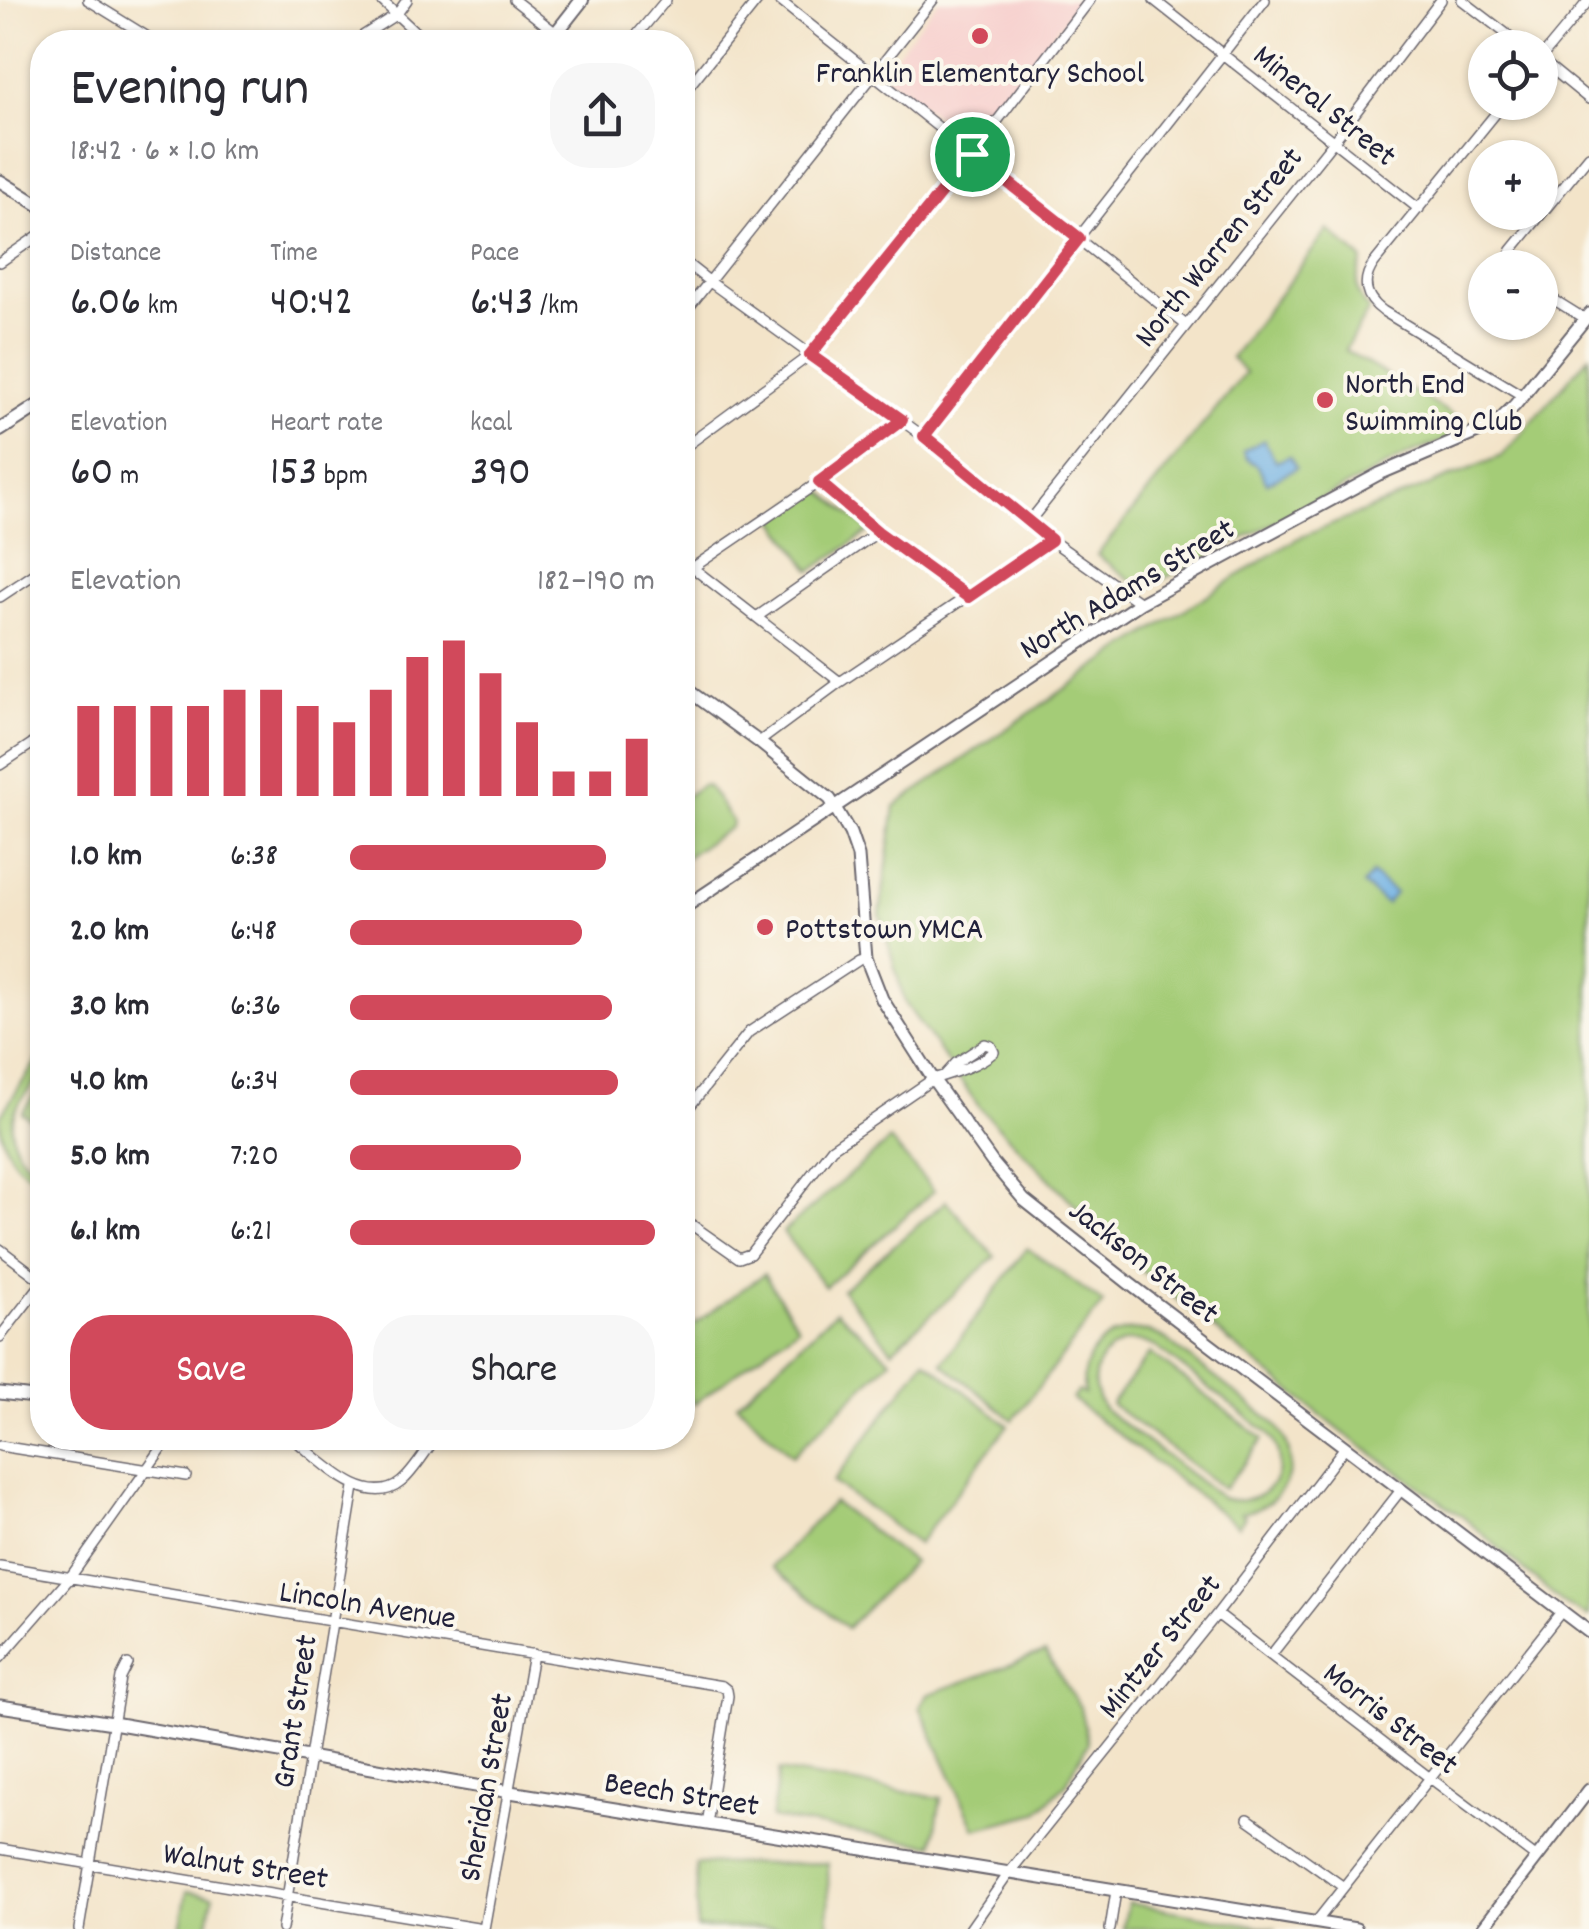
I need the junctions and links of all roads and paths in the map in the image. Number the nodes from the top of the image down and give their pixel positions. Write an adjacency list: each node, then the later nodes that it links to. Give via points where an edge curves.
1 (89, 0): 17 (street)
2 (381, 0): 16 (street)
3 (407, 0): 16 (street)
4 (514, 0): 20 (street)
5 (582, 0): 21 (main road)
6 (666, 0): 22 (street)
7 (758, 0): 28 (street)
8 (778, 0): 27 (street)
9 (933, 0): 27 (street)
10 (1090, 0): 32 (street)
11 (1154, 0): 25 (street, Mineral Street)
12 (1265, 0): 25 (street)
13 (1441, 0): 31 (street, North Warren Street)
14 (1462, 0): 23 (street)
15 (1589, 0): 24 (street)
16 (397, 14): 18 (street); 19 (street)
17 (134, 30)
18 (372, 30)
19 (414, 30)
20 (544, 30)
21 (558, 30)
22 (641, 30)
23 (1501, 30)
24 (1558, 37)
25 (1222, 53): 31 (street, Mineral Street); 37 (street)
26 (1558, 73): 29 (street)
27 (873, 74): 32 (street); 42 (street)
28 (695, 79)
29 (1589, 98)
30 (1491, 120): 36 (street)
31 (1333, 142): 36 (street, Mineral Street); 46 (street, North Warren Street)
32 (972, 154): 37 (street); 47 (street)
33 (1589, 156): 39 (street)
34 (0, 181): 35 (street)
35 (30, 200)
36 (1419, 209): 48 (street, via 1369,270 1371,300)
37 (1079, 238): 46 (street); 52 (street)
38 (30, 241): 40 (street)
39 (1512, 250)
40 (0, 262)
41 (695, 270): 42 (street)
42 (710, 282): 43 (street); 47 (street)
43 (695, 300)
44 (1558, 301): 45 (street)
45 (1587, 316): 48 (street, North Adams Street)
46 (1186, 325): 55 (street, North Warren Street)
47 (810, 355): 50 (street); 53 (street)
48 (1522, 396): 63 (street, North Adams Street, via 1490,428 1379,474)
49 (30, 411): 51 (main road)
50 (902, 420): 52 (street); 54 (street)
51 (0, 430)
52 (924, 436): 55 (street)
53 (695, 440)
54 (819, 482): 56 (street); 58 (street)
55 (1029, 522): 57 (street)
56 (878, 532): 62 (street); 64 (street)
57 (1051, 540): 62 (street); 63 (street)
58 (695, 567)
59 (695, 569): 64 (street)
60 (30, 577): 61 (street)
61 (0, 597)
62 (968, 597): 65 (street)
63 (1140, 603): 70 (street, North Adams Street)
64 (758, 616): 65 (street)
65 (840, 682): 67 (street)
66 (695, 695): 67 (street)
67 (759, 742): 70 (street)
68 (30, 744): 69 (street)
69 (0, 765)
70 (835, 808): 71 (street, North Adams Street); 72 (street, Jackson Street, via 860,864)
71 (695, 900)
72 (866, 958): 73 (street, Jackson Street, via 882,999); 74 (street, via 749,1032)
73 (939, 1077): 73 (street, via 987,1058 991,1046 985,1044); 75 (street, via 832,1148 750,1254 739,1258); 83 (street, Jackson Street, via 1024,1200)
74 (695, 1100)
75 (695, 1227)
76 (0, 1248): 77 (street)
77 (30, 1272)
78 (30, 1298): 79 (street)
79 (0, 1337)
80 (0, 1393): 81 (street)
81 (30, 1397)
82 (0, 1446): 87 (street)
83 (1345, 1447): 90 (street, Jackson Street); 94 (street, Mintzer Street)
84 (161, 1450): 87 (street)
85 (308, 1450): 89 (street)
86 (427, 1450): 89 (street, via 402,1482 382,1492)
87 (145, 1470): 88 (street); 92 (street)
88 (186, 1476)
89 (354, 1486): 95 (street, Grant Street)
90 (1401, 1490): 93 (street, Jackson Street); 98 (street)
91 (0, 1566): 92 (street, Lincoln Avenue)
92 (69, 1579): 95 (street, Lincoln Avenue); 99 (street)
93 (1561, 1612): 96 (street, Jackson Street); 104 (street)
94 (1217, 1614): 98 (street, Morris Street); 112 (street, Mintzer Street)
95 (332, 1623): 97 (street, Lincoln Avenue); 103 (street, Grant Street)
96 (1589, 1632)
97 (532, 1654): 105 (street, Sheridan Street); 108 (street, Lincoln Avenue, via 727,1690)
98 (1271, 1655): 104 (street, Morris Street)
99 (0, 1658)
100 (128, 1664): 102 (street)
101 (0, 1706): 102 (street, Beech Street)
102 (113, 1723): 103 (street, Beech Street); 111 (street)
103 (310, 1759): 105 (street, Beech Street); 115 (street, Grant Street)
104 (1430, 1778): 110 (street, Morris Street); 113 (street)
105 (510, 1792): 108 (street, Beech Street); 119 (street, Sheridan Street)
106 (1588, 1793): 110 (street)
107 (1248, 1819): 113 (street)
108 (708, 1824): 112 (street, Beech Street)
109 (0, 1849): 111 (street, Walnut Street)
110 (1538, 1858): 123 (street)
111 (90, 1863): 115 (street, Walnut Street); 117 (street)
112 (1009, 1873): 114 (street, Beech Street); 120 (street, Mintzer Street)
113 (1342, 1886): 116 (street)
114 (1116, 1891): 116 (street, Beech Street); 121 (street)
115 (289, 1896): 118 (street, Grant Street); 119 (street, Walnut Street)
116 (1316, 1922): 122 (street, Beech Street)
117 (79, 1929)
118 (282, 1929)
119 (483, 1929)
120 (970, 1929)
121 (1110, 1929)
122 (1356, 1929)
123 (1482, 1929)

